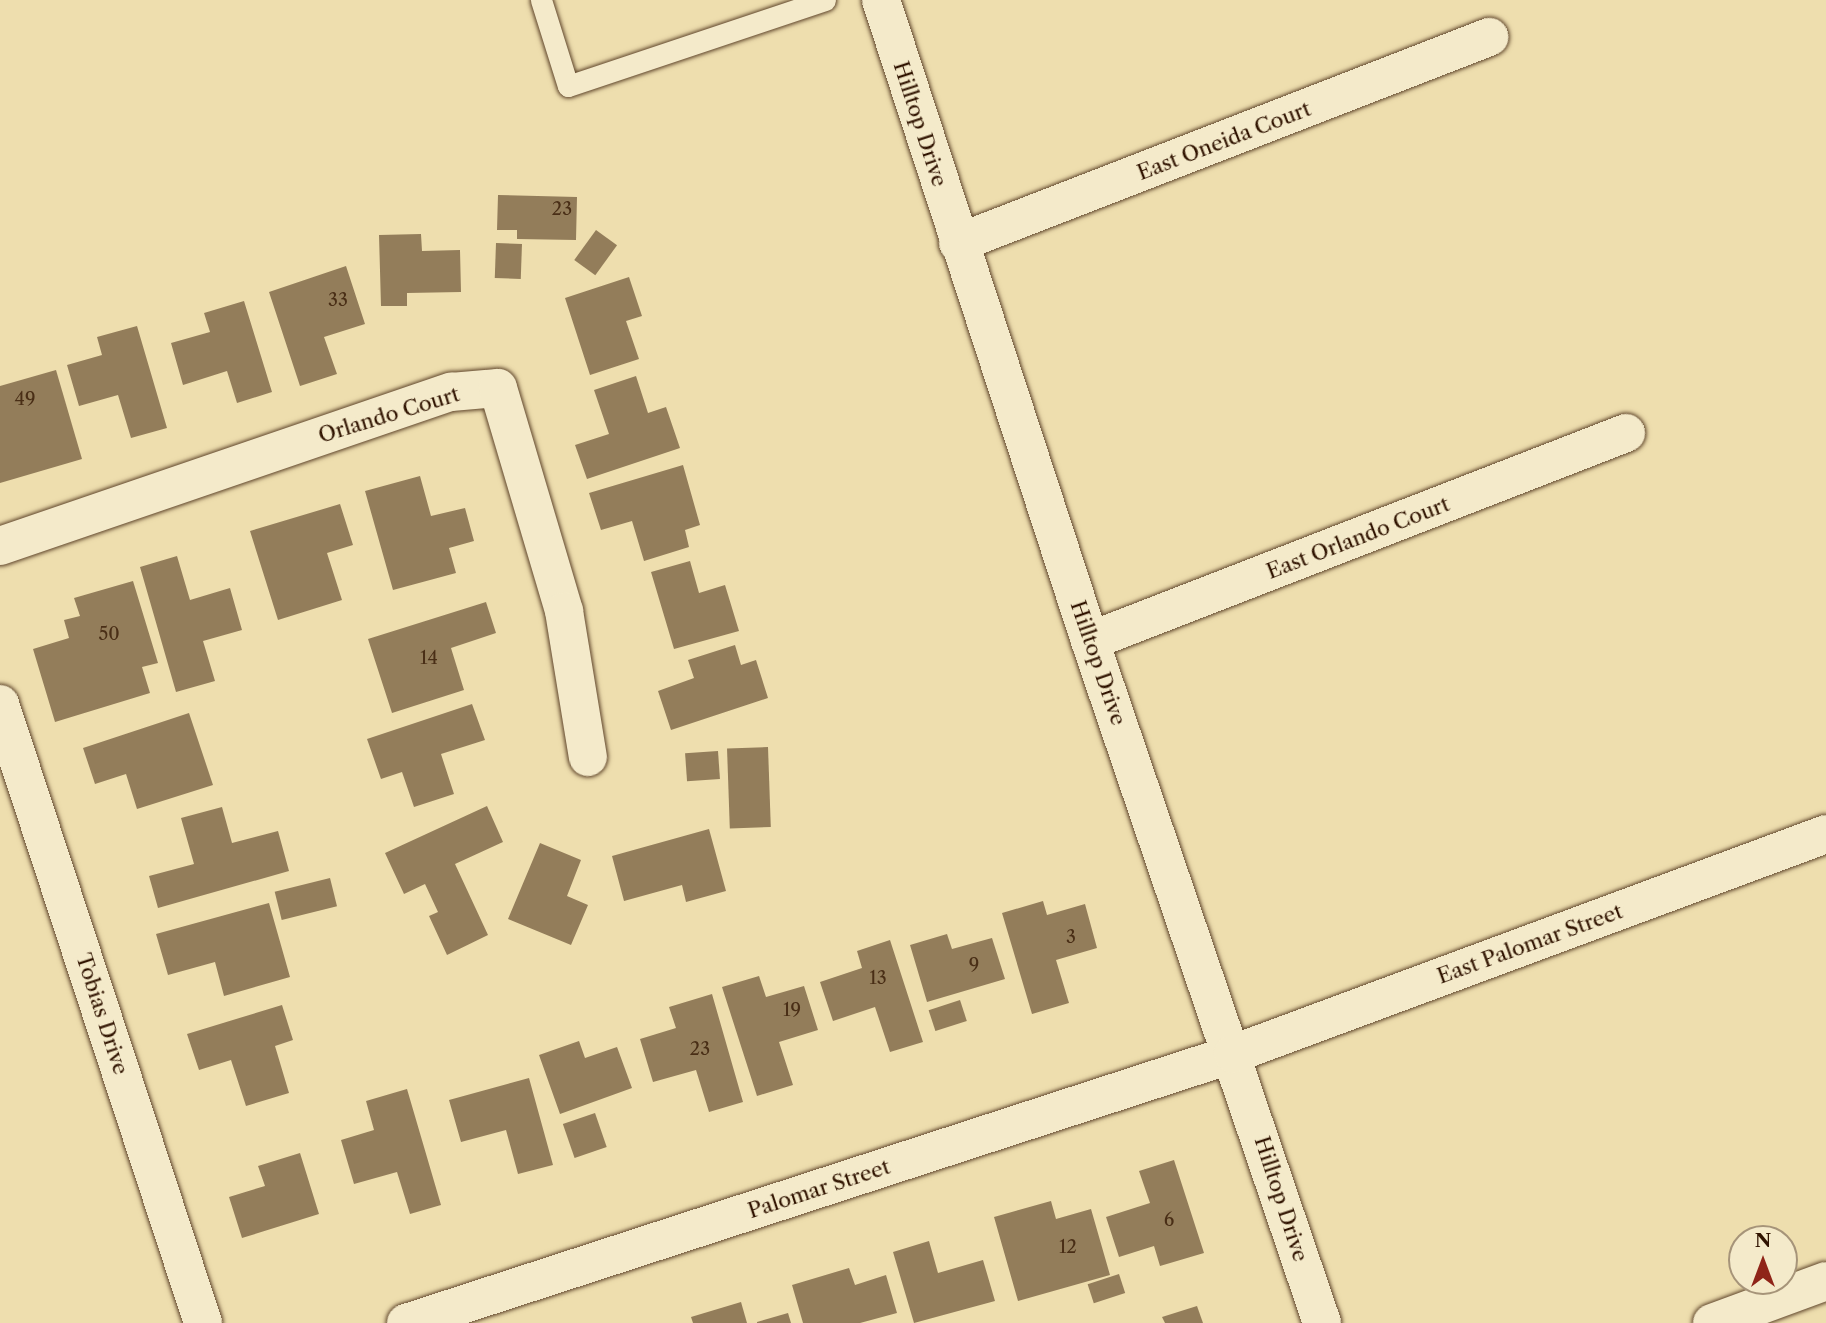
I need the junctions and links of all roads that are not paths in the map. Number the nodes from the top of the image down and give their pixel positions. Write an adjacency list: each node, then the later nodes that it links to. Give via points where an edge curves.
1 (541, 0): 2 (lane, via 568,86)
2 (825, 0)
3 (881, 0): 5 (main road, Hilltop Drive)
4 (1489, 37): 5 (main road, East Oneida Court)
5 (958, 243): 8 (main road, Hilltop Drive)
6 (1626, 433): 8 (main road, East Orlando Court)
7 (0, 547): 10 (main road, Orlando Court, via 451,392 498,388 564,611)
8 (1090, 641): 12 (main road, Hilltop Drive)
9 (0, 704): 14 (main road, Tobias Drive)
10 (588, 757)
11 (1826, 834): 12 (main road, East Palomar Street)
12 (1233, 1054): 15 (main road, Palomar Street); 16 (main road, Hilltop Drive)
13 (1826, 1281): 17 (main road)
14 (203, 1323)
15 (406, 1323)
16 (1322, 1323)
17 (1712, 1323)

